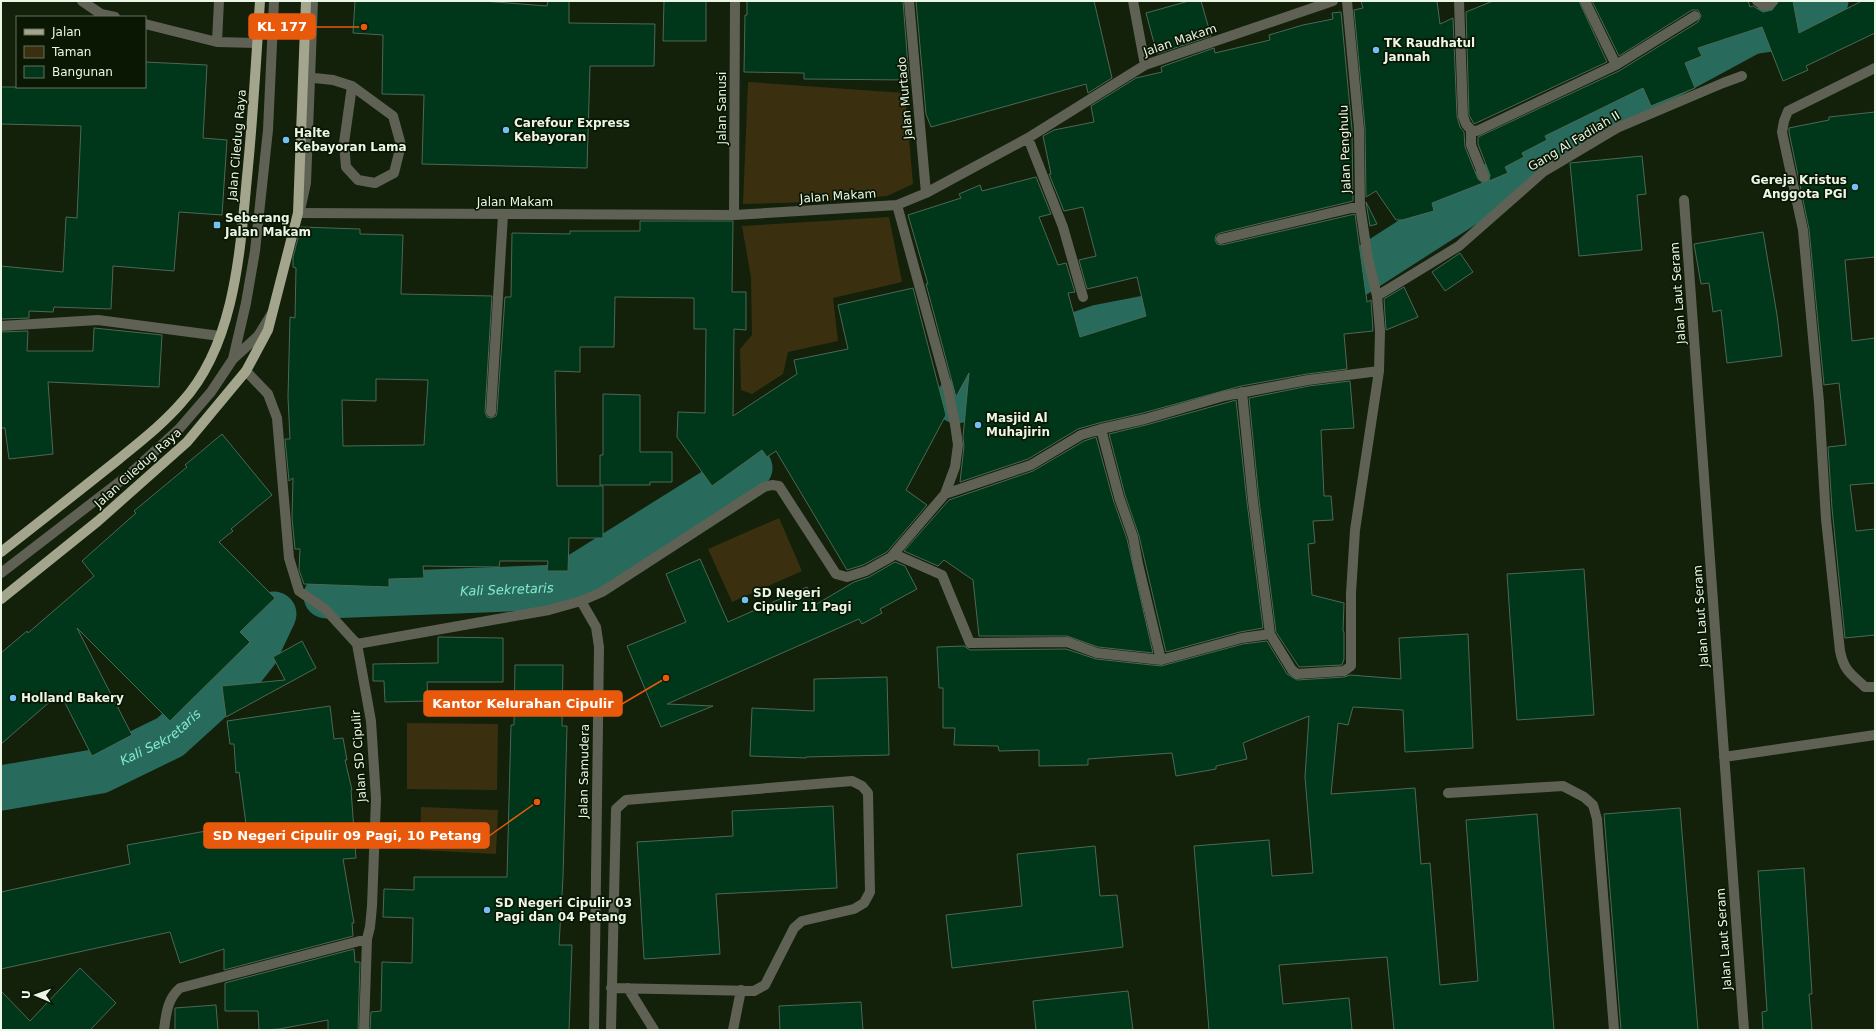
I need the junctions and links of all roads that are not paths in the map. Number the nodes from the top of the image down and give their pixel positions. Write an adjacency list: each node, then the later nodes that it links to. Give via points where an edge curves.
1 (82, 1): 16 (street, via 101,14)
2 (219, 1): 19 (street)
3 (260, 1): 20 (main road, Jalan Ciledug Raya)
4 (274, 1): 42 (street, via 268,130 256,251)
5 (306, 1): 25 (main road, Jalan Ciledug Raya)
6 (314, 1): 42 (street, via 306,183 294,247 279,302 258,336)
7 (735, 1): 36 (street, Jalan Sanusi)
8 (909, 1): 30 (street, Jalan Murtado)
9 (1133, 1): 22 (street)
10 (1333, 1): 22 (street, Jalan Makam)
11 (1347, 1): 33 (street, Jalan Penghulu, via 1359,129)
12 (1459, 1): 27 (street, via 1463,116)
13 (1585, 1): 21 (street)
14 (1758, 1): 15 (street, via 1763,5)
15 (1770, 3)
16 (110, 16)
17 (1695, 16): 21 (street)
18 (146, 24): 19 (street)
19 (217, 42): 20 (street)
20 (257, 43): 41 (main road, Jalan Ciledug Raya, via 242,238 228,313)
21 (1616, 64): 27 (street, via 1476,131)
22 (1145, 65): 28 (street, Jalan Makam)
23 (1875, 68): 57 (street, via 1788,111 1782,132 1803,230 1819,402 1826,519 1840,651 1843,664 1851,674 1865,687)
24 (1742, 76): 38 (street, Gang Al Fadilah II, via 1618,128 1543,172 1459,246)
25 (302, 77): 26 (street, via 332,80); 34 (main road, Jalan Ciledug Raya)
26 (352, 86): 26 (street, via 393,116 401,145 394,173 375,183 358,180 346,167 344,143)
27 (1471, 130): 29 (street, via 1471,144)
28 (1028, 138): 30 (street, Jalan Makam); 39 (street, via 1063,227)
29 (1484, 177)
30 (926, 193): 32 (street, Jalan Makam)
31 (1684, 200): 59 (street, Jalan Laut Seram)
32 (897, 205): 36 (street, Jalan Makam); 48 (street, via 955,424 958,445 955,467)
33 (1360, 206): 37 (street); 38 (street, Jalan Penghulu)
34 (298, 213): 35 (street, Jalan Makam); 43 (main road, Jalan Ciledug Raya, via 268,330)
35 (503, 215): 36 (street, Jalan Makam); 46 (street)
36 (734, 215)
37 (1221, 239)
38 (1377, 296): 44 (street, Jalan Penghulu, via 1380,331)
39 (1083, 297)
40 (1, 326): 41 (street, via 98,320)
41 (220, 336): 49 (main road, Jalan Ciledug Raya, via 204,373 183,402 154,430)
42 (233, 359): 51 (street, via 211,392 180,429 131,472)
43 (246, 371): 52 (main road, Jalan Ciledug Raya, via 187,442 98,521); 55 (street, via 268,394 277,418 289,558 299,591 325,609)
44 (1379, 371): 45 (street); 54 (street, Jalan Penghulu, via 1355,530 1351,593 1351,666 1344,671 1297,674)
45 (1242, 392): 47 (street); 54 (street)
46 (491, 412)
47 (1101, 429): 48 (street, via 1081,435 1031,464); 56 (street, via 1119,497 1133,537)
48 (945, 494): 50 (street)
49 (1, 552)
50 (894, 554): 53 (street, via 866,571 847,577 836,574 779,486 772,485 764,487 602,592); 56 (street, via 942,575 970,643 1067,642 1097,653)
51 (1, 573)
52 (1, 599)
53 (581, 601): 55 (street, via 549,610); 67 (street, Jalan Samudera, via 596,627 599,647)
54 (1270, 634): 56 (street, via 1242,638)
55 (357, 644): 61 (street, Jalan SD Cipulir, via 371,721 376,799 372,906)
56 (1161, 660)
57 (1875, 687)
58 (1875, 735): 59 (street)
59 (1724, 757): 72 (street, Jalan Laut Seram)
60 (1448, 793): 71 (street, via 1563,786 1593,805 1597,819)
61 (367, 939): 65 (street, via 180,988 171,1000); 66 (street, Jalan SD Cipulir)
62 (611, 988): 63 (street); 64 (street, via 616,809 626,800 852,781 862,786 868,793 870,892 864,902 854,909 802,921 794,928 765,985 754,991); 68 (street)
63 (628, 988): 64 (street); 69 (street)
64 (741, 990): 70 (street)
65 (164, 1030)
66 (364, 1030)
67 (594, 1030)
68 (612, 1030)
69 (654, 1030)
70 (733, 1030)
71 (1614, 1030)
72 (1744, 1030)

